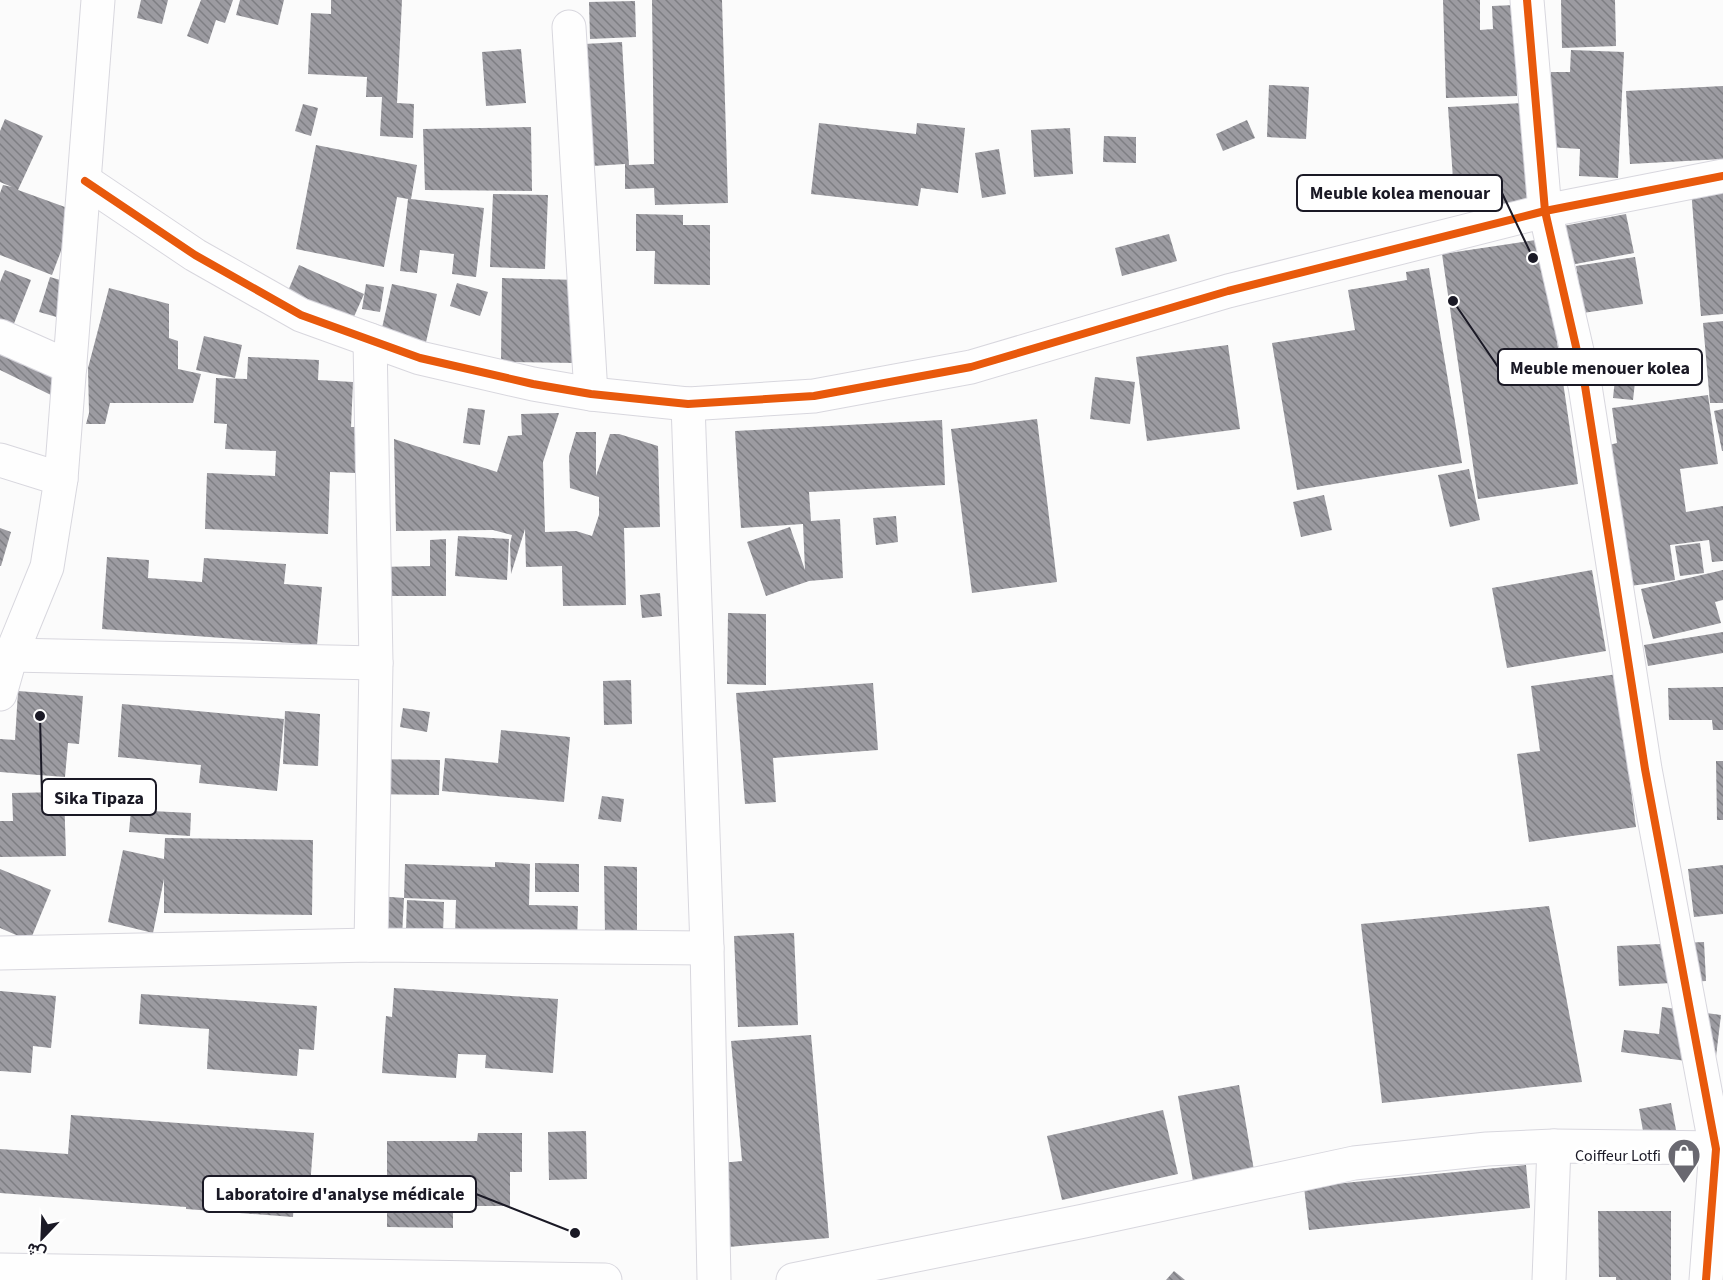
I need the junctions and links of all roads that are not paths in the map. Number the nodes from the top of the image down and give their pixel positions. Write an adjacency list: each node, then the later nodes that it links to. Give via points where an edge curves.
1 (98, 0): 5 (street)
2 (1527, 0): 6 (street)
3 (569, 27): 10 (street)
4 (1723, 176): 6 (street)
5 (85, 181): 8 (street, via 195,255 301,315); 9 (street)
6 (1545, 211): 11 (street, via 1228,291 971,367 814,396); 21 (street, via 1585,386 1645,769)
7 (0, 336): 9 (street)
8 (370, 340): 10 (street, via 420,358); 15 (street)
9 (70, 367): 13 (street)
10 (591, 394): 11 (street)
11 (688, 404): 18 (street)
12 (0, 460): 13 (street)
13 (61, 479): 14 (street, via 47,567)
14 (10, 655): 15 (street); 16 (street)
15 (376, 663): 17 (street)
16 (0, 694)
17 (371, 945): 18 (street); 19 (street)
18 (707, 948): 24 (street)
19 (0, 953)
20 (1554, 1146): 21 (street); 25 (street, via 1354,1163); 26 (street)
21 (1720, 1148): 27 (street)
22 (0, 1270): 23 (street)
23 (605, 1280)
24 (714, 1280)
25 (794, 1280)
26 (1549, 1280)
27 (1706, 1280)

